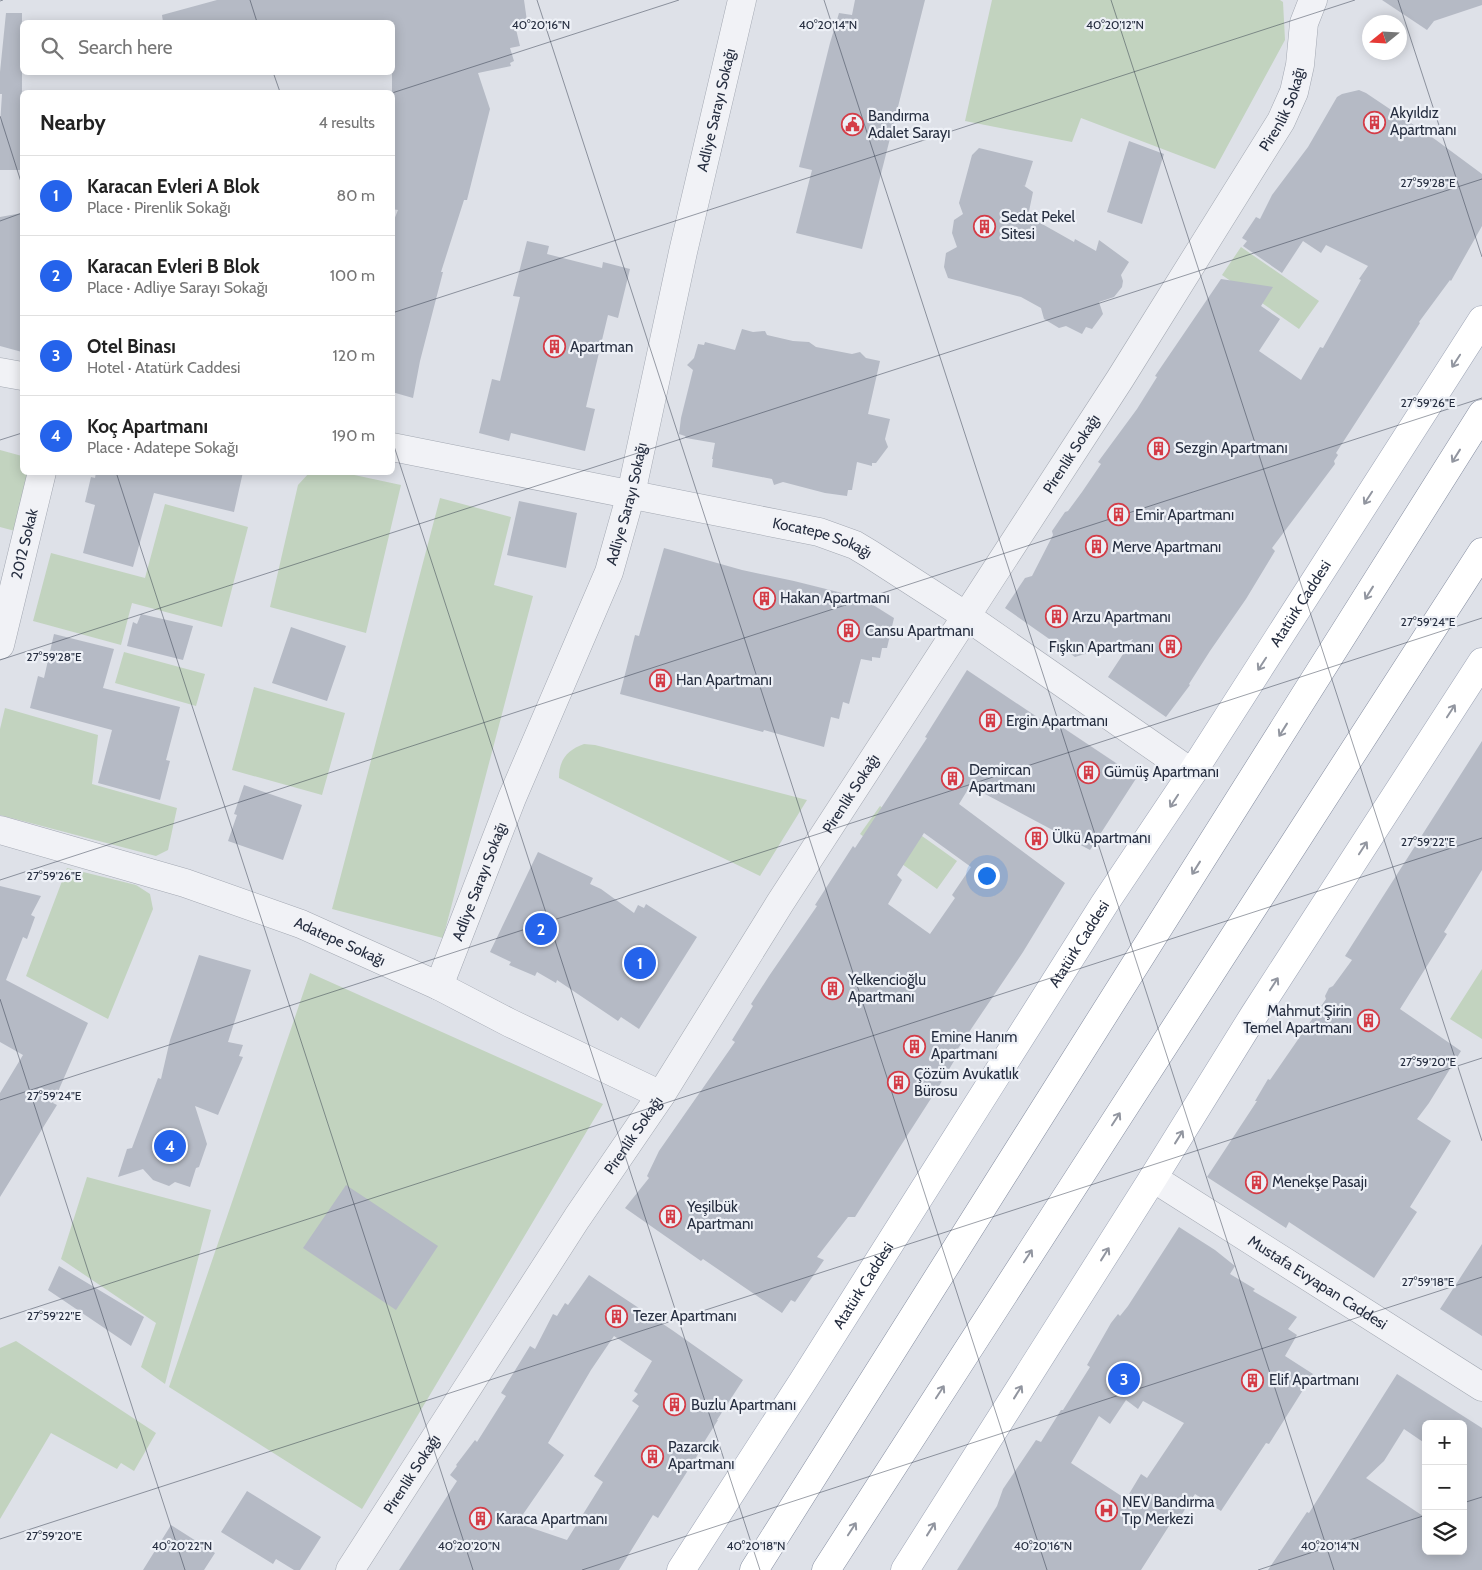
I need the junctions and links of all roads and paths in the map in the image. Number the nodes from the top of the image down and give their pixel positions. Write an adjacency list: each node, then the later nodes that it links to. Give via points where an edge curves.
1 (742, 0): 9 (street, Adliye Sarayı Sokağı)
2 (1313, 0): 11 (street, Pirenlik Sokağı, via 1304,23 1294,92 1281,121 1120,379)
3 (1482, 320): 14 (main road, Atatürk Caddesi, one-way to 14)
4 (0, 372): 5 (street)
5 (20, 376)
6 (1482, 414): 22 (main road, one-way to 22)
7 (395, 449): 9 (street, Kocatepe Sokağı)
8 (41, 475): 12 (street, 2012 Sokak)
9 (631, 494): 11 (street, Kocatepe Sokağı, via 837,538 855,545); 16 (street, Adliye Sarayı Sokağı, via 609,572 512,798)
10 (1482, 552): 23 (main road, one-way to 10)
11 (966, 616): 14 (street, Kocatepe Sokağı); 17 (street, Pirenlik Sokağı, via 780,903)
12 (0, 645)
13 (1482, 662): 18 (main road, one-way to 13)
14 (1192, 773): 21 (main road, Atatürk Caddesi, one-way to 21)
15 (0, 830): 16 (street, Adatepe Sokağı, via 203,890 301,924)
16 (439, 986): 17 (street, Adatepe Sokağı)
17 (661, 1095): 20 (street, Pirenlik Sokağı, via 577,1218)
18 (1153, 1178): 19 (street, Mustafa Evyapan Caddesi); 24 (main road, one-way to 18)
19 (1482, 1387)
20 (350, 1570)
21 (681, 1570)
22 (754, 1570)
23 (826, 1570)
24 (905, 1570)

